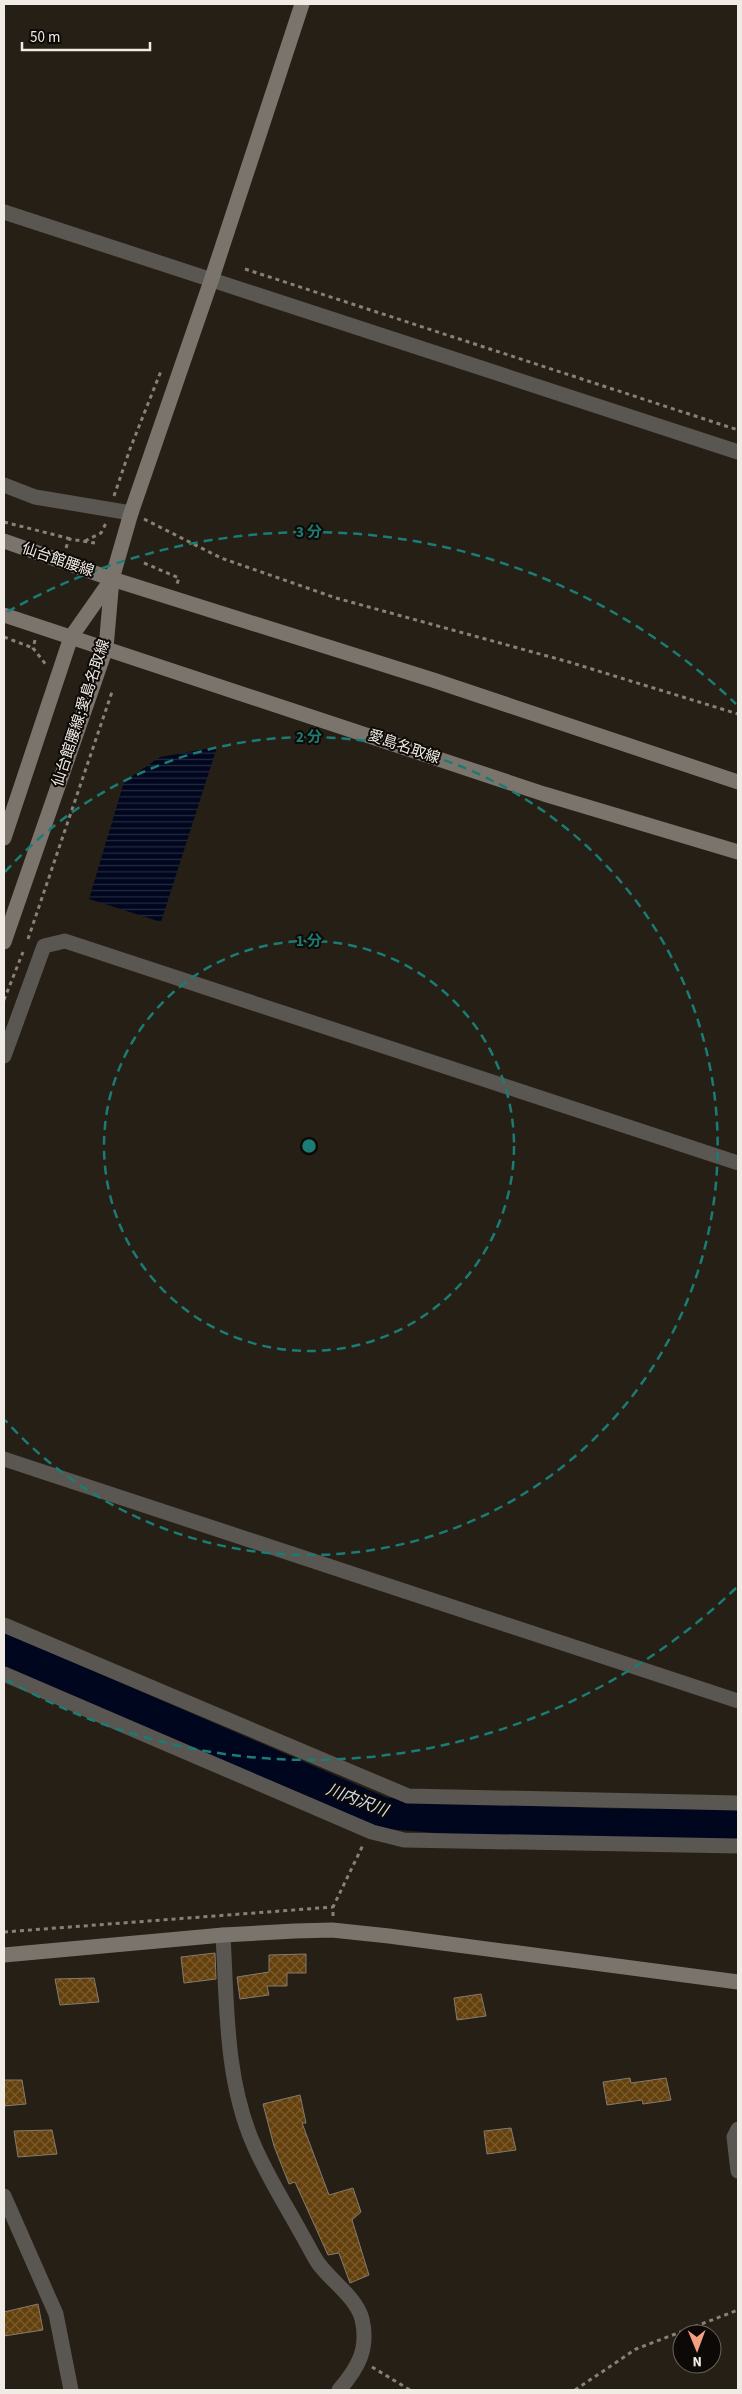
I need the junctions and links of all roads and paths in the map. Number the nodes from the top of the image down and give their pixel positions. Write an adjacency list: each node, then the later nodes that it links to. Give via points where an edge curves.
1 (302, 4): 4 (main road)
2 (4, 212): 4 (street)
3 (245, 269): 6 (path)
4 (212, 281): 7 (street); 10 (main road)
5 (164, 364): 9 (path, via 130,448)
6 (738, 430)
7 (738, 452)
8 (4, 485): 9 (street, via 35,497)
9 (111, 510): 10 (street); 14 (path, via 101,533)
10 (131, 513): 18 (main road); 28 (path, via 221,558 336,598 569,662)
11 (4, 522): 12 (path)
12 (71, 539): 14 (path); 16 (path)
13 (4, 540): 18 (main road, 仙台館腰線)
14 (85, 541): 15 (path)
15 (94, 543)
16 (66, 548)
17 (144, 563): 19 (path, via 179,578)
18 (112, 579): 22 (main road, 仙台館腰線;愛島名取線); 25 (main road, 仙台館腰線;愛島名取線); 29 (main road, via 433,680)
19 (176, 586)
20 (4, 615): 22 (main road)
21 (4, 637): 24 (path)
22 (72, 637): 25 (main road, 愛島名取線); 30 (main road, 仙台館腰線;愛島名取線)
23 (36, 638): 24 (path)
24 (33, 648): 26 (path, via 45,666)
25 (106, 648): 31 (main road, 愛島名取線, via 544,794); 33 (main road, 仙台館腰線;愛島名取線)
26 (50, 667)
27 (113, 689): 32 (path)
28 (738, 714)
29 (738, 782)
30 (4, 838)
31 (738, 852)
32 (28, 940)
33 (4, 942)
34 (24, 949): 35 (path)
35 (4, 1000)
36 (4, 1056): 37 (street, via 44,946 65,941)
37 (738, 1163)
38 (4, 1459): 41 (street)
39 (4, 1625): 42 (street, via 408,1796)
40 (4, 1674): 43 (street)
41 (738, 1701)
42 (738, 1803)
43 (372, 1832): 44 (street, via 404,1840); 45 (path, via 360,1849)
44 (738, 1846)
45 (333, 1907): 46 (path); 47 (path)
46 (332, 1930): 48 (main road); 50 (main road)
47 (4, 1932)
48 (223, 1935): 49 (main road); 55 (street, via 231,2060 246,2124 270,2179 318,2263 361,2316 364,2346)
49 (4, 1955)
50 (738, 1982)
51 (738, 2129): 52 (street, via 734,2137)
52 (738, 2171)
53 (4, 2196): 56 (street, via 56,2314)
54 (738, 2310): 59 (path, via 636,2349)
55 (361, 2361): 57 (street); 58 (path)
56 (66, 2390)
57 (339, 2390)
58 (410, 2390)
59 (576, 2390)

